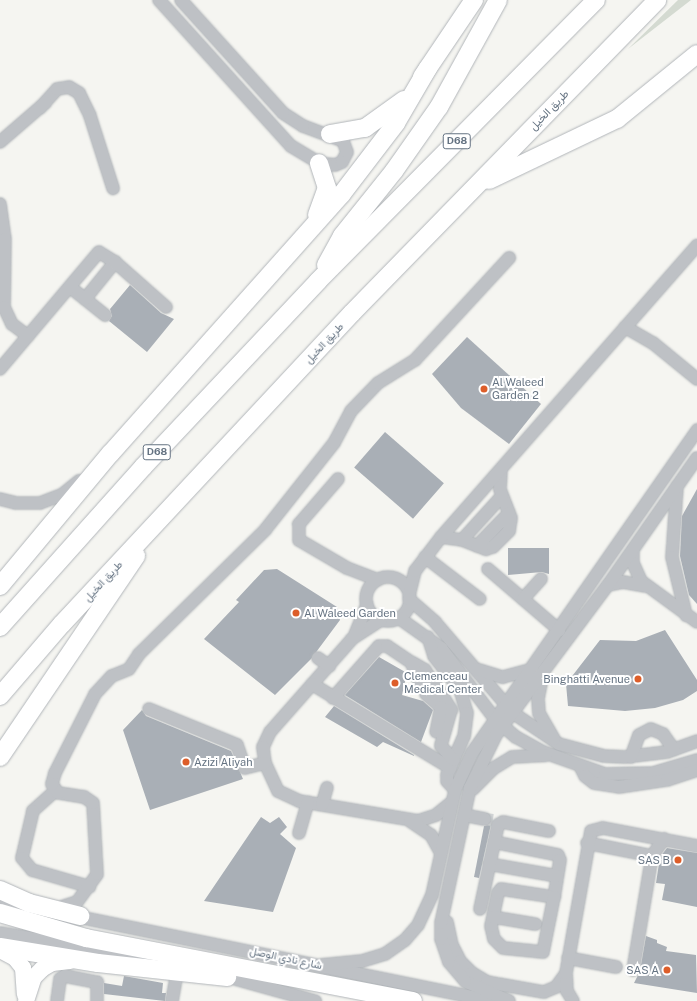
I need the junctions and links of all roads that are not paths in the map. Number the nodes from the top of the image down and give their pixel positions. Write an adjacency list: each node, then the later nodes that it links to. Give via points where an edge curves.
1 (159, 0): 11 (street, via 281,136)
2 (181, 0): 9 (street, via 283,113 303,126)
3 (474, 0): 8 (highway)
4 (498, 0): 19 (highway, via 439,107 394,171 342,236)
5 (596, 0): 19 (highway, D68)
6 (657, 0): 13 (highway, طريق الخيل)
7 (697, 54): 13 (highway, via 617,119 520,163)
8 (428, 68): 9 (highway, via 407,97 377,122 351,132); 15 (highway, via 414,96 372,154)
9 (330, 134): 11 (street, via 345,144 346,156 335,165)
10 (0, 142): 12 (street, via 56,96 66,95 80,101 90,116)
11 (319, 163): 15 (highway, via 325,178 326,193)
12 (113, 188)
13 (464, 198): 37 (highway, طريق الخيل, via 352,312)
14 (0, 204): 25 (street, via 5,239 4,307 12,324)
15 (308, 232): 29 (highway)
16 (697, 246): 24 (street)
17 (508, 258): 89 (street, via 415,360 378,383 351,411 334,443 265,530 139,654 129,669 112,676 103,684 55,773 52,784)
18 (115, 262): 20 (street, via 100,252); 21 (street); 22 (street)
19 (318, 281): 55 (highway, D68, via 143,467)
20 (70, 287): 21 (street); 25 (street)
21 (85, 299): 23 (street)
22 (166, 307)
23 (105, 316)
24 (629, 323): 27 (street); 31 (street)
25 (28, 336): 26 (street)
26 (0, 369)
27 (696, 379)
28 (697, 430): 56 (street)
29 (111, 453): 34 (street, via 70,490 55,499 24,504); 45 (highway)
30 (697, 458): 33 (street)
31 (500, 470): 35 (street); 36 (street)
32 (338, 479): 42 (street, via 299,524 299,540 347,568)
33 (677, 485): 39 (street); 51 (street, via 672,557)
34 (0, 499)
35 (506, 505): 38 (street); 38 (street, via 510,527 496,545 486,549)
36 (441, 537): 38 (street); 40 (street)
37 (140, 541): 70 (highway, طريق الخيل); 79 (highway, via 129,569)
38 (470, 543)
39 (633, 550): 44 (street); 46 (street, via 634,569)
40 (421, 561): 42 (street); 47 (street); 48 (street)
41 (488, 569): 49 (street)
42 (383, 578): 47 (street, via 402,583); 50 (street, via 369,588)
43 (541, 579): 49 (street)
44 (608, 585): 46 (street, via 631,582); 64 (street)
45 (0, 586)
46 (646, 586): 51 (street)
47 (409, 597): 52 (street, via 405,612); 62 (street, via 436,622)
48 (480, 599)
49 (523, 599): 56 (street)
50 (367, 605): 53 (street, via 372,614); 58 (street)
51 (686, 615): 54 (street)
52 (399, 618): 53 (street); 57 (street)
53 (381, 620): 58 (street)
54 (697, 622)
55 (0, 627)
56 (559, 630): 63 (street)
57 (428, 637): 65 (street); 84 (street, via 434,656 454,680 465,701 467,725)
58 (352, 639): 61 (street)
59 (318, 658): 61 (street)
60 (411, 662): 67 (street, via 425,670); 68 (street, via 387,646 379,646); 69 (street)
61 (329, 666): 66 (street)
62 (473, 668): 63 (street, via 502,677); 74 (street)
63 (532, 669): 74 (street)
64 (545, 671): 74 (street); 77 (street, via 538,692 539,713 547,730)
65 (463, 675): 75 (street); 85 (street, via 474,717)
66 (316, 680): 68 (street, via 330,685); 71 (street); 83 (street, via 270,732 263,747)
67 (434, 683): 69 (street, via 434,692); 72 (street)
68 (344, 684): 71 (street)
69 (423, 689): 72 (street, via 439,702 442,711 433,742 445,716)
70 (0, 696)
71 (333, 698): 84 (street)
72 (447, 702): 84 (street, via 451,715 441,746)
73 (149, 709): 83 (street, via 237,745 241,749 245,768)
74 (510, 709): 75 (street); 77 (street)
75 (499, 722): 80 (street, via 529,745); 85 (street); 91 (street, via 481,760)
76 (697, 741): 78 (street)
77 (559, 744): 81 (street, via 604,756)
78 (674, 750): 81 (street); 81 (street, via 663,734 651,729 638,735)
79 (0, 757)
80 (557, 757): 86 (street); 91 (street, via 512,757 486,774)
81 (631, 757)
82 (697, 760): 86 (street, via 673,768 628,775 606,774)
83 (265, 763): 92 (street, via 278,791 291,798)
84 (452, 764): 90 (street, via 447,778)
85 (466, 765): 90 (street)
86 (580, 766): 87 (street, via 585,776 594,783 619,786 667,780)
87 (697, 770)
88 (326, 788): 94 (street)
89 (55, 790): 108 (street, via 87,799 94,806 98,870); 108 (street, via 33,811 22,858 32,870)
90 (455, 790): 93 (street)
91 (467, 799): 95 (street)
92 (308, 802): 94 (street); 99 (street)
93 (452, 802): 96 (street, via 428,819); 104 (street)
94 (322, 805): 96 (street)
95 (464, 815): 97 (street); 111 (street)
96 (409, 820): 104 (street, via 425,829)
97 (493, 820): 98 (street); 101 (street)
98 (549, 831)
99 (299, 833)
100 (664, 839): 102 (street, via 599,827 591,831); 103 (street); 105 (street)
101 (494, 842): 106 (street); 107 (street, via 556,854 560,860)
102 (587, 843): 105 (street); 121 (street)
103 (697, 846)
104 (440, 851): 123 (street, via 428,906 405,940 370,960)
105 (652, 856): 125 (street)
106 (489, 864): 107 (street); 114 (street)
107 (557, 876): 110 (street)
108 (90, 887): 113 (street, via 76,902)
109 (0, 890): 113 (highway)
110 (554, 897): 116 (street, via 501,889); 116 (street, via 546,946 540,953 500,946 492,935)
111 (446, 903): 127 (street, via 450,937 455,953 465,968 479,978 496,985 544,992 556,987); 138 (street, via 441,931 449,962 472,986)
112 (0, 909): 115 (street, شارع نادي الوصل); 135 (highway, via 86,938)
113 (54, 909): 115 (highway)
114 (480, 910)
115 (80, 916): 123 (street, شارع نادي الوصل)
116 (493, 917): 117 (street)
117 (535, 924)
118 (0, 933): 128 (street, via 172,963)
119 (0, 947): 122 (highway)
120 (0, 950): 130 (main road, via 16,958 23,968 26,979)
121 (568, 958): 124 (street); 127 (street)
122 (98, 963): 126 (highway); 130 (main road, via 64,961 47,965 34,977)
123 (322, 966): 129 (street, شارع نادي الوصل)
124 (616, 967)
125 (633, 970)
126 (178, 973): 128 (highway); 133 (street)
127 (566, 973): 139 (street, via 567,991)
128 (227, 977): 134 (street)
129 (384, 978): 136 (street); 137 (street, شارع نادي الوصل)
130 (25, 1001)
131 (57, 1001): 132 (street, via 60,979 65,976 97,982)
132 (96, 1001)
133 (172, 1001)
134 (315, 1001)
135 (413, 1001)
136 (474, 1001)
137 (492, 1001)
138 (509, 1001)
139 (573, 1001)

